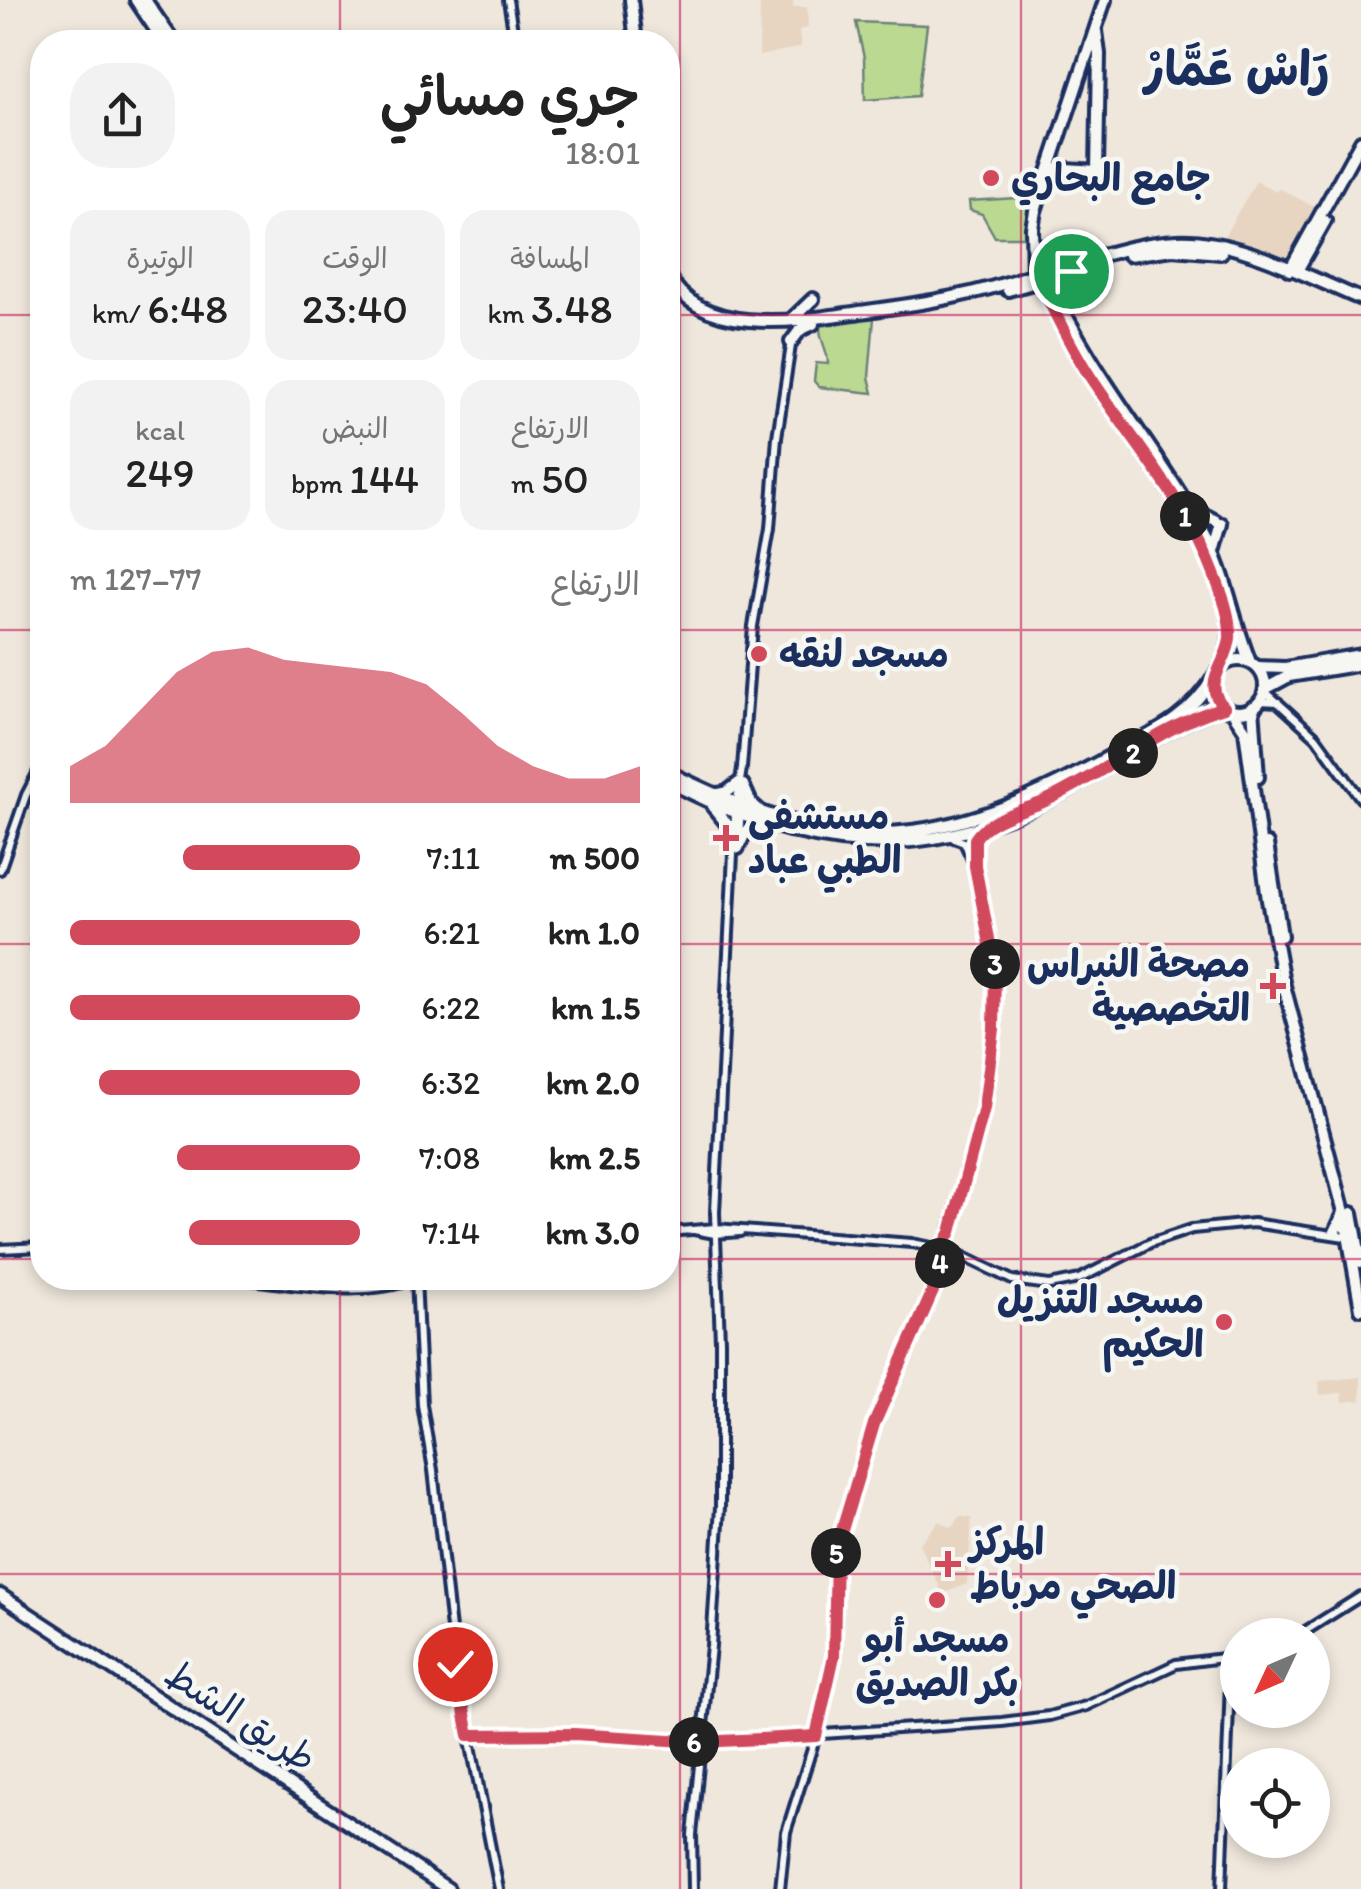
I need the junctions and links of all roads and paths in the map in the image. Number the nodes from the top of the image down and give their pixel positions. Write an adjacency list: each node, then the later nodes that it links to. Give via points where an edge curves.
1 (136, 0): 6 (main road)
2 (145, 0): 7 (main road)
3 (508, 0): 8 (street)
4 (628, 0): 9 (main road)
5 (1106, 0): 10 (main road)
6 (157, 30)
7 (160, 30)
8 (513, 30)
9 (631, 30)
10 (1096, 30): 13 (main road); 13 (main road, via 1096,171)
11 (1361, 141): 14 (main road)
12 (1361, 156): 14 (main road)
13 (1050, 168): 15 (main road, via 1034,216 1033,247)
14 (1293, 272): 15 (main road, via 1235,249 1181,240 1128,248); 18 (main road)
15 (1042, 276): 18 (main road, via 1187,248 1233,256); 19 (main road, via 952,300); 20 (main road, via 952,305); 22 (main road); 27 (main road, via 1090,377 1209,560 1230,627)
16 (680, 290): 20 (main road, via 711,312)
17 (680, 299): 20 (main road, via 710,318)
18 (1361, 303)
19 (824, 317): 20 (main road); 20 (main road, via 812,299)
20 (796, 324): 21 (main road); 21 (main road, via 800,330)
21 (791, 342): 31 (street, via 753,626)
22 (1186, 503): 23 (main road); 23 (main road, via 1219,522)
23 (1214, 553): 25 (main road)
24 (1361, 655): 25 (main road, via 1285,668)
25 (1253, 664): 27 (main road, via 1231,661); 28 (main road, via 1264,677)
26 (1361, 664): 28 (main road, via 1289,676)
27 (1217, 673): 29 (main road, via 1215,695); 37 (main road, via 1178,718 1054,787 986,816 871,833)
28 (1261, 697): 29 (main road); 35 (street, via 1279,702 1316,737); 48 (main road, via 1252,727 1264,823 1288,976)
29 (1228, 709): 38 (main road); 48 (main road, via 1244,730 1283,982)
30 (680, 780): 34 (main road)
31 (740, 784): 34 (main road); 36 (street); 37 (main road)
32 (680, 786): 34 (main road)
33 (30, 787): 42 (street)
34 (711, 799): 36 (main road); 40 (main road)
35 (1361, 800)
36 (739, 811): 37 (main road); 40 (street)
37 (764, 820): 39 (main road, via 850,842); 40 (main road)
38 (988, 825): 39 (main road); 41 (street, via 975,839)
39 (944, 836): 41 (street, via 964,842)
40 (736, 847): 43 (street)
41 (975, 866): 53 (street, via 994,956 994,1029 984,1108)
42 (0, 870)
43 (715, 1211): 44 (street); 46 (street); 47 (street)
44 (696, 1230): 45 (street); 46 (street); 52 (street)
45 (680, 1231)
46 (715, 1231): 47 (street); 52 (street)
47 (736, 1232): 49 (street); 52 (street)
48 (1345, 1235): 55 (main road); 56 (street, via 1254,1223 1192,1228 1049,1286); 58 (main road)
49 (912, 1242): 53 (street); 54 (street)
50 (30, 1248): 51 (street)
51 (0, 1250)
52 (715, 1250): 66 (street, via 720,1507)
53 (948, 1251): 54 (street); 54 (street); 56 (street)
54 (945, 1262): 56 (street); 65 (street, via 874,1424 836,1550 834,1656)
55 (1361, 1262)
56 (976, 1265)
57 (417, 1290): 64 (street, via 422,1405)
58 (1361, 1309)
59 (0, 1595): 67 (main road, طريق الشط)
60 (1361, 1596): 61 (street)
61 (1326, 1618)
62 (1220, 1658): 65 (street, via 1164,1668 1086,1706 1048,1716)
63 (1230, 1728): 71 (street)
64 (469, 1735): 66 (street); 68 (street)
65 (816, 1736): 66 (street); 70 (street, via 786,1832)
66 (701, 1742): 69 (street)
67 (448, 1889)
68 (499, 1889)
69 (692, 1889)
70 (780, 1889)
71 (1222, 1889)

